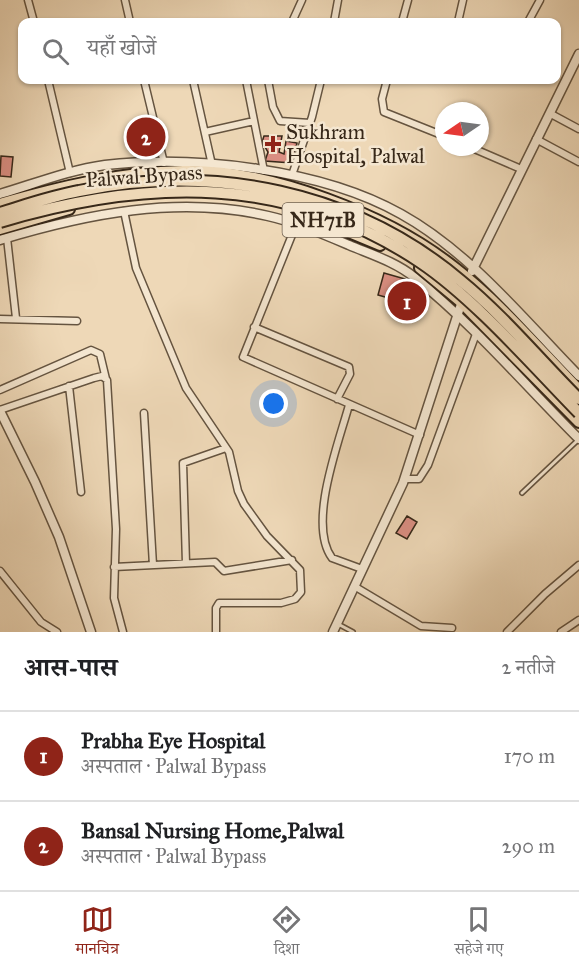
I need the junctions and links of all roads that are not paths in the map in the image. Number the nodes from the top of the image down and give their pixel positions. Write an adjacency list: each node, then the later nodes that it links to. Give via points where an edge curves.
1 (28, 0): 8 (street)
2 (125, 0): 9 (street)
3 (302, 0): 10 (street)
4 (338, 0): 11 (street)
5 (408, 0): 12 (street)
6 (463, 0): 13 (street)
7 (540, 0): 14 (street)
8 (33, 18)
9 (129, 18)
10 (294, 18)
11 (335, 18)
12 (403, 18)
13 (459, 18)
14 (530, 18)
15 (579, 54): 16 (street)
16 (575, 73): 24 (street)
17 (49, 84): 37 (street)
18 (145, 84): 32 (street)
19 (194, 84): 28 (street)
20 (247, 84): 25 (street)
21 (269, 84): 26 (street, via 278,119)
22 (320, 84): 26 (street)
23 (386, 84): 29 (street, via 384,112)
24 (551, 114): 27 (street); 30 (street)
25 (254, 122): 28 (street); 36 (street)
26 (310, 123): 38 (street)
27 (579, 129)
28 (205, 132): 34 (street)
29 (435, 132)
30 (535, 139): 33 (street); 35 (street)
31 (489, 155): 35 (street)
32 (164, 162): 34 (street); 37 (street, via 104,165)
33 (579, 162)
34 (212, 165): 36 (street)
35 (521, 169): 46 (street)
36 (264, 171): 38 (street)
37 (70, 173): 39 (street)
38 (292, 175): 46 (street, via 402,214)
39 (0, 194)
40 (0, 204): 47 (highway, via 67,185 116,177 159,172 213,173 281,185 373,218 427,248)
41 (124, 212): 44 (street, via 160,207 215,209 268,216); 45 (street); 70 (street, via 136,268 178,370 195,404)
42 (0, 213): 61 (highway, Palwal Bypass, bridge, via 80,190 181,180 276,189 328,204 412,245 460,280)
43 (0, 222): 65 (highway, Palwal Bypass, bridge, via 80,200 183,190 222,191 300,207 352,227 420,262 466,299)
44 (296, 225): 49 (street, via 413,275); 53 (street)
45 (2, 236): 48 (highway, NH71B, via 75,207 123,198 191,195 241,199 298,211 373,240 408,260); 50 (street)
46 (472, 268): 47 (street); 55 (street)
47 (469, 280): 48 (street); 59 (highway)
48 (461, 302): 49 (street); 66 (highway, NH71B)
49 (455, 315): 54 (street); 68 (street)
50 (16, 318): 51 (street); 52 (street)
51 (0, 319)
52 (77, 321)
53 (254, 327): 60 (street, via 243,352 244,359); 60 (street, via 349,367 350,374)
54 (476, 334): 69 (street); 71 (street, via 428,465 419,479)
55 (579, 376)
56 (107, 380): 57 (street, via 102,376); 58 (street, via 100,354 91,350); 78 (street, via 115,507)
57 (69, 386): 63 (street); 72 (street)
58 (0, 390)
59 (579, 390)
60 (337, 399): 62 (street)
61 (579, 399)
62 (349, 405): 68 (street); 79 (street, via 327,489 323,522 332,558)
63 (0, 410): 67 (street)
64 (144, 412): 76 (street)
65 (579, 413)
66 (579, 422)
67 (4, 430): 86 (street, via 36,482 59,537)
68 (420, 435): 71 (street)
69 (579, 439): 73 (lane)
70 (226, 448): 74 (street, via 244,504 267,536); 75 (street, via 183,463)
71 (405, 479): 79 (street)
72 (81, 492)
73 (522, 493)
74 (292, 560): 75 (street, via 224,572 215,562); 88 (street, via 300,570 299,596 281,603 219,603)
75 (186, 563): 76 (street)
76 (153, 565): 78 (street)
77 (579, 565): 90 (street)
78 (114, 567): 87 (street, via 114,598)
79 (362, 569): 81 (street)
80 (0, 571): 85 (street, via 41,622)
81 (354, 586): 83 (street); 84 (street, via 416,624)
82 (579, 620): 91 (street)
83 (334, 628): 89 (lane)
84 (452, 628)
85 (57, 632)
86 (90, 632)
87 (123, 632)
88 (216, 632)
89 (353, 632)
90 (507, 632)
91 (561, 632)

